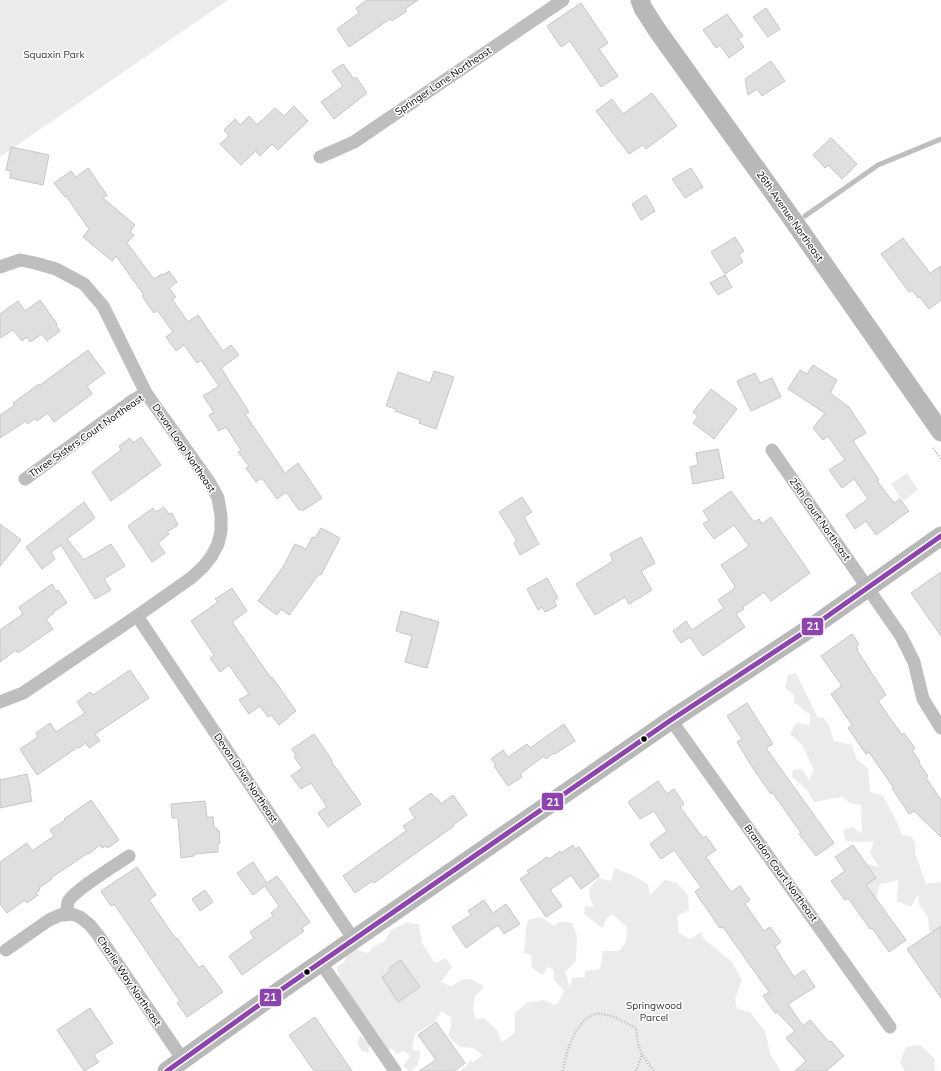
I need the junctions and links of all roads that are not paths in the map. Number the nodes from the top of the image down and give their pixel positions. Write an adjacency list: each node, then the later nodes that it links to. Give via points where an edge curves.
1 (563, 0): 3 (street, Springer Lane Northeast, via 354,142)
2 (640, 0): 6 (street, 26th Avenue Northeast, via 657,30)
3 (320, 157)
4 (0, 267): 5 (street, Devon Loop Northeast, via 20,260 35,263 56,269 84,284 103,306)
5 (146, 393): 8 (street, Three Sisters Court Northeast); 11 (street, Devon Loop Northeast, via 210,483 218,498 221,531 218,544 203,567)
6 (941, 432)
7 (772, 450): 10 (street, 25th Court Northeast)
8 (25, 479)
9 (941, 536): 10 (street)
10 (867, 588): 13 (street); 14 (street, 25th Court Northeast, via 901,636 914,662 923,700)
11 (137, 616): 12 (street, Devon Loop Northeast, via 23,693); 17 (street, Devon Drive Northeast)
12 (0, 702)
13 (671, 720): 17 (street); 20 (street, Brandon Court Northeast)
14 (941, 728)
15 (129, 856): 16 (street, via 76,894 68,902)
16 (66, 915): 18 (street, via 49,920); 21 (street, Charlie Way Northeast, via 80,917 90,925)
17 (354, 940): 19 (street)
18 (6, 950)
19 (321, 963): 21 (street); 23 (street)
20 (890, 1027)
21 (183, 1060): 22 (street)
22 (167, 1071)
23 (395, 1071)

